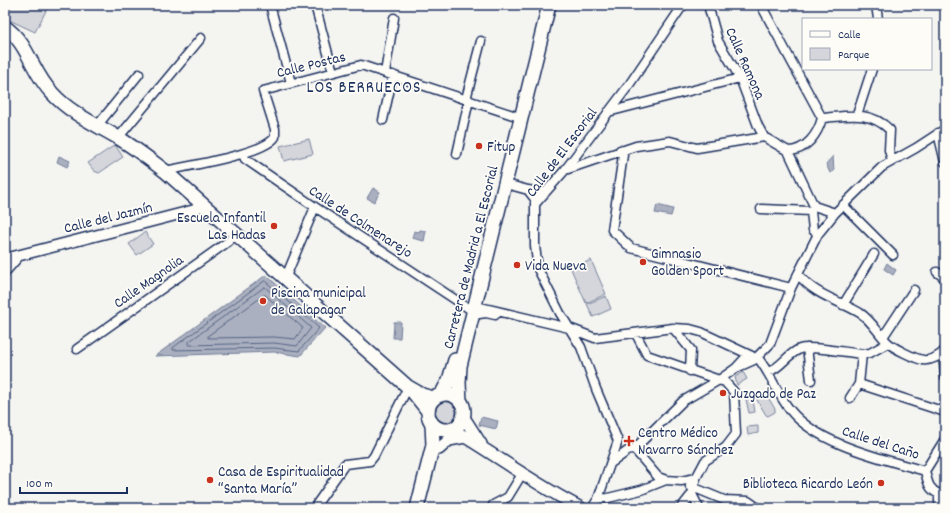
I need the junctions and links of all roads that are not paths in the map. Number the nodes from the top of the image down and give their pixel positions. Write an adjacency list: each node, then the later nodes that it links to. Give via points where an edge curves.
1 (270, 5): 19 (street)
2 (315, 5): 14 (street)
3 (683, 5): 21 (street, Calle de El Escorial)
4 (708, 5): 18 (street, Calle Ramona, via 718,41)
5 (761, 5): 24 (street)
6 (876, 5): 9 (street)
7 (548, 6): 23 (main road, Carretera de Madrid a El Escorial); 38 (main road, Carretera de Madrid a El Escorial)
8 (394, 18): 15 (street)
9 (878, 18)
10 (5, 27): 26 (main road, via 15,34 24,46 43,83 52,93)
11 (201, 38): 29 (street)
12 (481, 41): 20 (street)
13 (872, 70): 22 (street)
14 (333, 72): 15 (street, Calle Postas, via 361,65); 19 (street, Calle Postas)
15 (385, 73): 17 (street, Calle Postas)
16 (139, 74): 26 (street)
17 (393, 75): 20 (street, Calle Postas); 25 (street)
18 (740, 78): 21 (street); 28 (street, Calle Ramona)
19 (291, 83): 32 (street, Calle Postas, via 263,91 275,137 267,145)
20 (468, 100): 23 (street, Calle Postas); 33 (street)
21 (608, 112): 36 (street, Calle de El Escorial)
22 (857, 115): 24 (street); 34 (street, via 882,122 890,130 889,150)
23 (516, 116): 62 (main road, Carretera de Madrid a El Escorial)
24 (822, 118): 31 (street, via 819,129 805,146)
25 (383, 120)
26 (96, 126): 29 (main road)
27 (942, 131): 34 (street); 35 (street)
28 (764, 137): 30 (street, via 697,148 670,142); 31 (street)
29 (118, 138): 37 (main road)
30 (620, 150): 36 (street); 59 (street, via 623,156 612,230 631,248)
31 (788, 151): 45 (street)
32 (243, 154): 37 (street, Calle Postas); 44 (street, Calle de Colmenarejo, via 245,159)
33 (457, 154)
34 (892, 161): 43 (street, via 875,173)
35 (945, 162)
36 (565, 170): 40 (street, Calle de El Escorial)
37 (165, 171): 41 (main road)
38 (506, 184): 39 (street); 62 (main road, Carretera de Madrid a El Escorial)
39 (528, 190): 40 (street); 42 (street, via 535,198)
40 (545, 193): 42 (street, Calle de El Escorial)
41 (201, 204): 48 (main road); 50 (street, Calle del Jazmín, via 195,210)
42 (535, 204): 64 (street, Calle de El Escorial, via 538,269)
43 (843, 205): 47 (street); 52 (street)
44 (315, 207): 58 (street); 62 (street, Calle de Colmenarejo)
45 (812, 208): 46 (street); 47 (street); 49 (street, via 813,230)
46 (761, 209)
47 (835, 213): 49 (street)
48 (234, 234): 58 (main road); 70 (street, Calle Magnolia, via 229,241)
49 (818, 234): 56 (street)
50 (20, 254): 53 (street, Calle del Jazmín); 54 (street)
51 (874, 254): 61 (street)
52 (892, 255)
53 (5, 259)
54 (5, 271)
55 (938, 272): 57 (street)
56 (798, 274): 59 (street); 61 (street, via 806,284)
57 (945, 278)
58 (285, 279): 83 (main road)
59 (791, 288): 74 (street, via 770,344)
60 (914, 290): 67 (street)
61 (843, 305): 67 (street, via 867,318)
62 (472, 308): 64 (street, Calle de Colmenarejo); 64 (street, Calle de Colmenarejo, via 480,307); 85 (main road, Carretera de Madrid a El Escorial, via 452,369); 87 (main road, Carretera de Madrid a El Escorial, via 460,366)
63 (673, 328): 65 (street, Calle de Colmenarejo); 73 (street, Calle de Colmenarejo, via 701,332); 76 (street, via 690,350)
64 (570, 331): 66 (street, Calle de Colmenarejo); 68 (street, Calle de El Escorial)
65 (636, 334): 66 (street, Calle de Colmenarejo); 76 (street, via 647,356)
66 (595, 338): 68 (street, Calle de Colmenarejo, via 587,339)
67 (886, 340): 71 (street, via 923,360 938,356); 72 (street, via 870,352)
68 (581, 347): 98 (street, Calle de El Escorial, via 618,441)
69 (807, 348): 72 (street); 78 (street, via 791,354 776,370); 81 (street)
70 (77, 349)
71 (944, 351): 77 (street)
72 (862, 354): 82 (street)
73 (748, 355): 74 (street, Calle de Colmenarejo); 75 (street)
74 (758, 358): 75 (street); 78 (street, Calle del Caño)
75 (733, 370): 80 (street); 84 (street)
76 (690, 371): 80 (street)
77 (945, 371): 79 (street)
78 (768, 372): 99 (street, Calle del Caño, via 789,409 805,423 842,445)
79 (945, 376)
80 (720, 380): 84 (street); 97 (street, via 683,401)
81 (811, 380)
82 (859, 384): 86 (street); 89 (street)
83 (410, 389): 85 (main road, via 422,395); 88 (main road); 107 (street, via 374,456 370,460 345,464)
84 (734, 392): 101 (street, via 737,430 726,447 705,461)
85 (437, 396): 87 (main road, via 452,395); 88 (main road, via 431,402)
86 (850, 398)
87 (460, 402): 90 (main road)
88 (428, 411): 91 (main road)
89 (945, 412)
90 (463, 416): 92 (main road, via 459,424); 95 (main road)
91 (432, 424): 92 (main road, via 437,428); 108 (main road, via 433,445)
92 (449, 429): 93 (main road); 96 (main road)
93 (466, 437): 95 (main road); 96 (main road, via 449,440)
94 (945, 439): 99 (street)
95 (484, 447): 100 (main road)
96 (439, 449): 109 (main road)
97 (634, 449): 98 (street); 102 (street, via 658,476)
98 (611, 462): 106 (street)
99 (925, 471): 105 (street, Calle del Caño, via 932,490)
100 (522, 474): 110 (street, via 508,497); 111 (main road)
101 (696, 478): 103 (street); 104 (street)
102 (666, 480): 103 (street); 106 (street, via 641,490)
103 (681, 482): 104 (street)
104 (693, 491): 113 (street); 114 (street); 115 (street, via 724,500 748,501)
105 (942, 493): 116 (street, via 939,502)
106 (598, 499): 112 (street)
107 (314, 508)
108 (417, 508)
109 (424, 508)
110 (492, 508)
111 (582, 508)
112 (592, 508)
113 (681, 508)
114 (699, 508)
115 (758, 508)
116 (942, 508)

